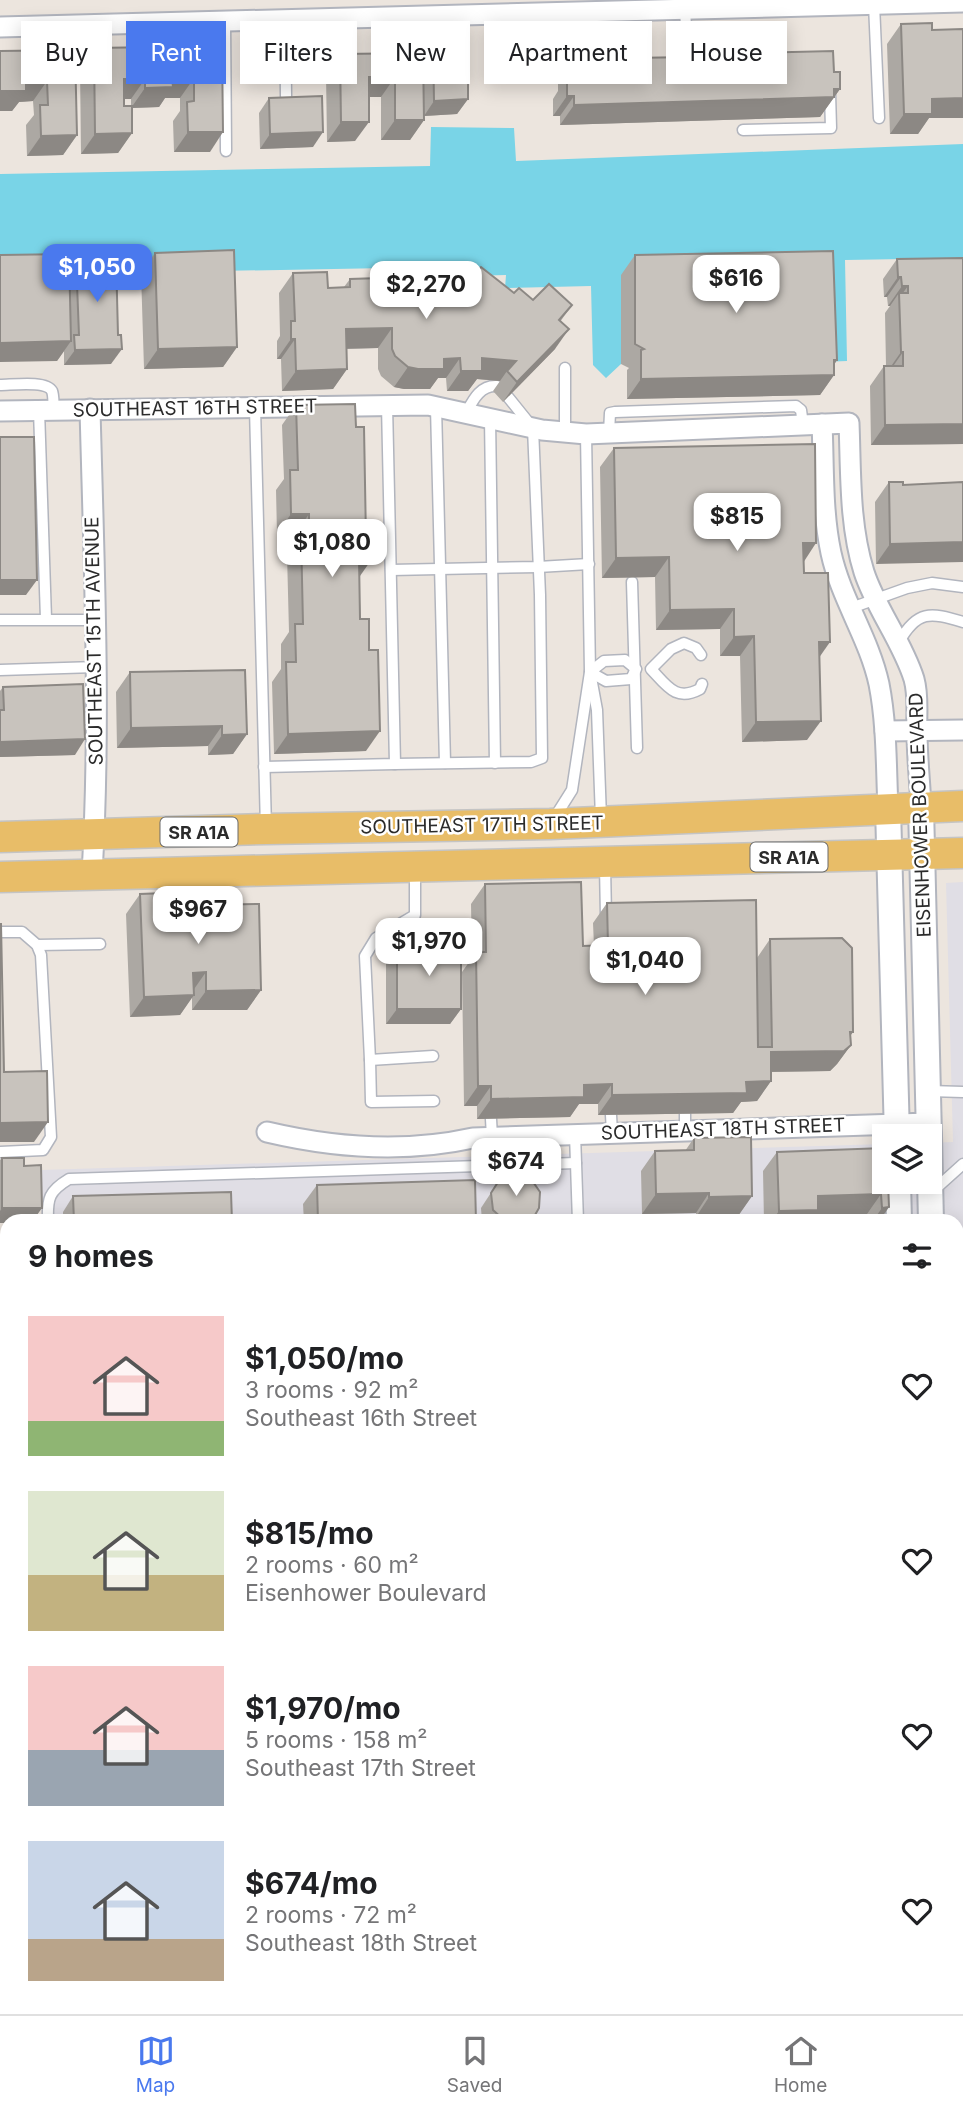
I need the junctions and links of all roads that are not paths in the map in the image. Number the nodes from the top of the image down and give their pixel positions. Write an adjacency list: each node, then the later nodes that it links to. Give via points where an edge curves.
1 (963, 2): 3 (street)
2 (831, 3): 3 (street); 5 (street)
3 (868, 3): 15 (lane)
4 (404, 16): 5 (street); 6 (street); 8 (lane)
5 (686, 18): 9 (lane)
6 (285, 19): 7 (street); 14 (lane)
7 (225, 21)
8 (404, 21)
9 (687, 21)
10 (126, 24): 11 (street)
11 (0, 27)
12 (830, 78): 16 (lane, via 831,128)
13 (225, 84): 17 (lane)
14 (286, 96)
15 (879, 118)
16 (743, 130)
17 (226, 151)
18 (565, 368): 33 (lane)
19 (0, 385): 26 (lane, via 43,384 52,393)
20 (497, 386): 28 (lane, via 482,389)
21 (508, 397): 32 (lane)
22 (387, 405): 23 (street, SOUTHEAST 16TH STREET); 24 (street, SOUTHEAST 16TH STREET); 39 (lane)
23 (436, 407): 28 (street, SOUTHEAST 16TH STREET); 38 (lane)
24 (255, 408): 25 (street, SOUTHEAST 16TH STREET); 63 (lane)
25 (90, 409): 26 (street, SOUTHEAST 16TH STREET); 46 (street, SOUTHEAST 15TH AVENUE)
26 (47, 410): 27 (street, SOUTHEAST 16TH STREET); 44 (lane)
27 (0, 411)
28 (466, 413): 29 (street, SOUTHEAST 16TH STREET)
29 (490, 418): 32 (street, SOUTHEAST 16TH STREET); 37 (lane)
30 (849, 423): 31 (street, SOUTHEAST 16TH STREET); 42 (street, EISENHOWER BOULEVARD, via 857,547)
31 (812, 424): 34 (street, SOUTHEAST 16TH STREET); 43 (street, EISENHOWER BOULEVARD, via 831,552)
32 (533, 428): 33 (street, SOUTHEAST 16TH STREET); 36 (lane)
33 (565, 432): 34 (street, SOUTHEAST 16TH STREET)
34 (586, 434): 35 (lane)
35 (589, 564): 36 (lane); 54 (lane)
36 (538, 567): 37 (lane); 60 (lane, via 542,758)
37 (493, 568): 38 (lane); 60 (lane)
38 (440, 569): 39 (lane); 62 (lane)
39 (390, 570): 61 (lane)
40 (632, 582): 51 (lane)
41 (963, 587): 42 (lane, via 932,583)
42 (877, 599): 43 (lane); 48 (street, EISENHOWER BOULEVARD)
43 (851, 608): 58 (street, EISENHOWER BOULEVARD, via 879,684)
44 (46, 619): 45 (lane); 46 (lane)
45 (0, 620)
46 (95, 620): 50 (street, SOUTHEAST 15TH AVENUE)
47 (963, 622): 48 (lane, via 940,615 918,618)
48 (899, 643): 56 (street, EISENHOWER BOULEVARD, via 914,679)
49 (701, 655): 52 (lane, via 684,643)
50 (96, 667): 53 (lane); 70 (street, SOUTHEAST 15TH AVENUE)
51 (636, 669): 52 (lane); 54 (lane, via 625,660 604,661); 54 (lane, via 631,679 606,681); 59 (lane)
52 (651, 669): 55 (lane, via 672,691 689,695)
53 (0, 670)
54 (590, 672): 67 (lane, via 597,710); 68 (lane, via 572,790)
55 (702, 684)
56 (916, 730): 57 (street); 58 (street); 65 (street, EISENHOWER BOULEVARD)
57 (963, 730)
58 (885, 731): 66 (street, EISENHOWER BOULEVARD)
59 (638, 748)
60 (495, 763): 62 (lane)
61 (395, 764): 62 (lane); 63 (lane)
62 (445, 764)
63 (264, 767): 69 (lane)
64 (963, 806): 65 (main road, SOUTHEAST 17TH STREET / SR A1A)
65 (922, 807): 66 (main road, SOUTHEAST 17TH STREET / SR A1A); 73 (street, EISENHOWER BOULEVARD)
66 (888, 808): 67 (main road, SOUTHEAST 17TH STREET / SR A1A); 74 (street, EISENHOWER BOULEVARD)
67 (601, 822): 68 (main road, SOUTHEAST 17TH STREET / SR A1A); 77 (main road, via 596,831 569,846)
68 (551, 824): 69 (main road, SOUTHEAST 17TH STREET / SR A1A)
69 (266, 829): 70 (main road, SOUTHEAST 17TH STREET / SR A1A)
70 (94, 835): 71 (main road, SOUTHEAST 17TH STREET / SR A1A); 78 (street, SOUTHEAST 15TH AVENUE)
71 (0, 837)
72 (963, 853): 73 (main road, SOUTHEAST 17TH STREET / SR A1A)
73 (924, 854): 74 (main road, SOUTHEAST 17TH STREET / SR A1A); 86 (street, EISENHOWER BOULEVARD)
74 (890, 855): 75 (main road, SOUTHEAST 17TH STREET / SR A1A); 89 (street, EISENHOWER BOULEVARD)
75 (605, 862): 77 (main road, SOUTHEAST 17TH STREET / SR A1A); 80 (lane)
76 (414, 867): 77 (main road, SOUTHEAST 17TH STREET / SR A1A); 78 (main road, SOUTHEAST 17TH STREET / SR A1A); 85 (lane, via 415,915 376,938 365,956)
77 (487, 869)
78 (92, 874): 79 (main road, SOUTHEAST 17TH STREET / SR A1A)
79 (0, 877)
80 (606, 923)
81 (0, 932): 83 (lane, via 22,932)
82 (100, 944): 83 (lane)
83 (37, 945): 94 (lane, via 51,1137 43,1150)
84 (433, 1056): 85 (lane)
85 (370, 1060): 88 (lane, via 371,1102)
86 (928, 1091): 87 (lane); 90 (street, EISENHOWER BOULEVARD)
87 (963, 1092)
88 (434, 1101)
89 (897, 1124)
90 (929, 1124)
91 (872, 1129): 93 (street, SOUTHEAST 18TH STREET, via 685,1122 612,1124)
92 (267, 1132): 93 (street, SOUTHEAST 18TH STREET, via 308,1142 400,1148 437,1146 473,1138 492,1128)
93 (575, 1134): 95 (lane)
94 (0, 1152)
95 (576, 1163): 100 (lane, via 69,1179 54,1188); 101 (lane)
96 (963, 1164): 97 (lane)
97 (942, 1183)
98 (898, 1194): 102 (street)
99 (930, 1194): 103 (street, EISENHOWER BOULEVARD)
100 (48, 1214)
101 (579, 1214)
102 (899, 1214)
103 (931, 1214)

